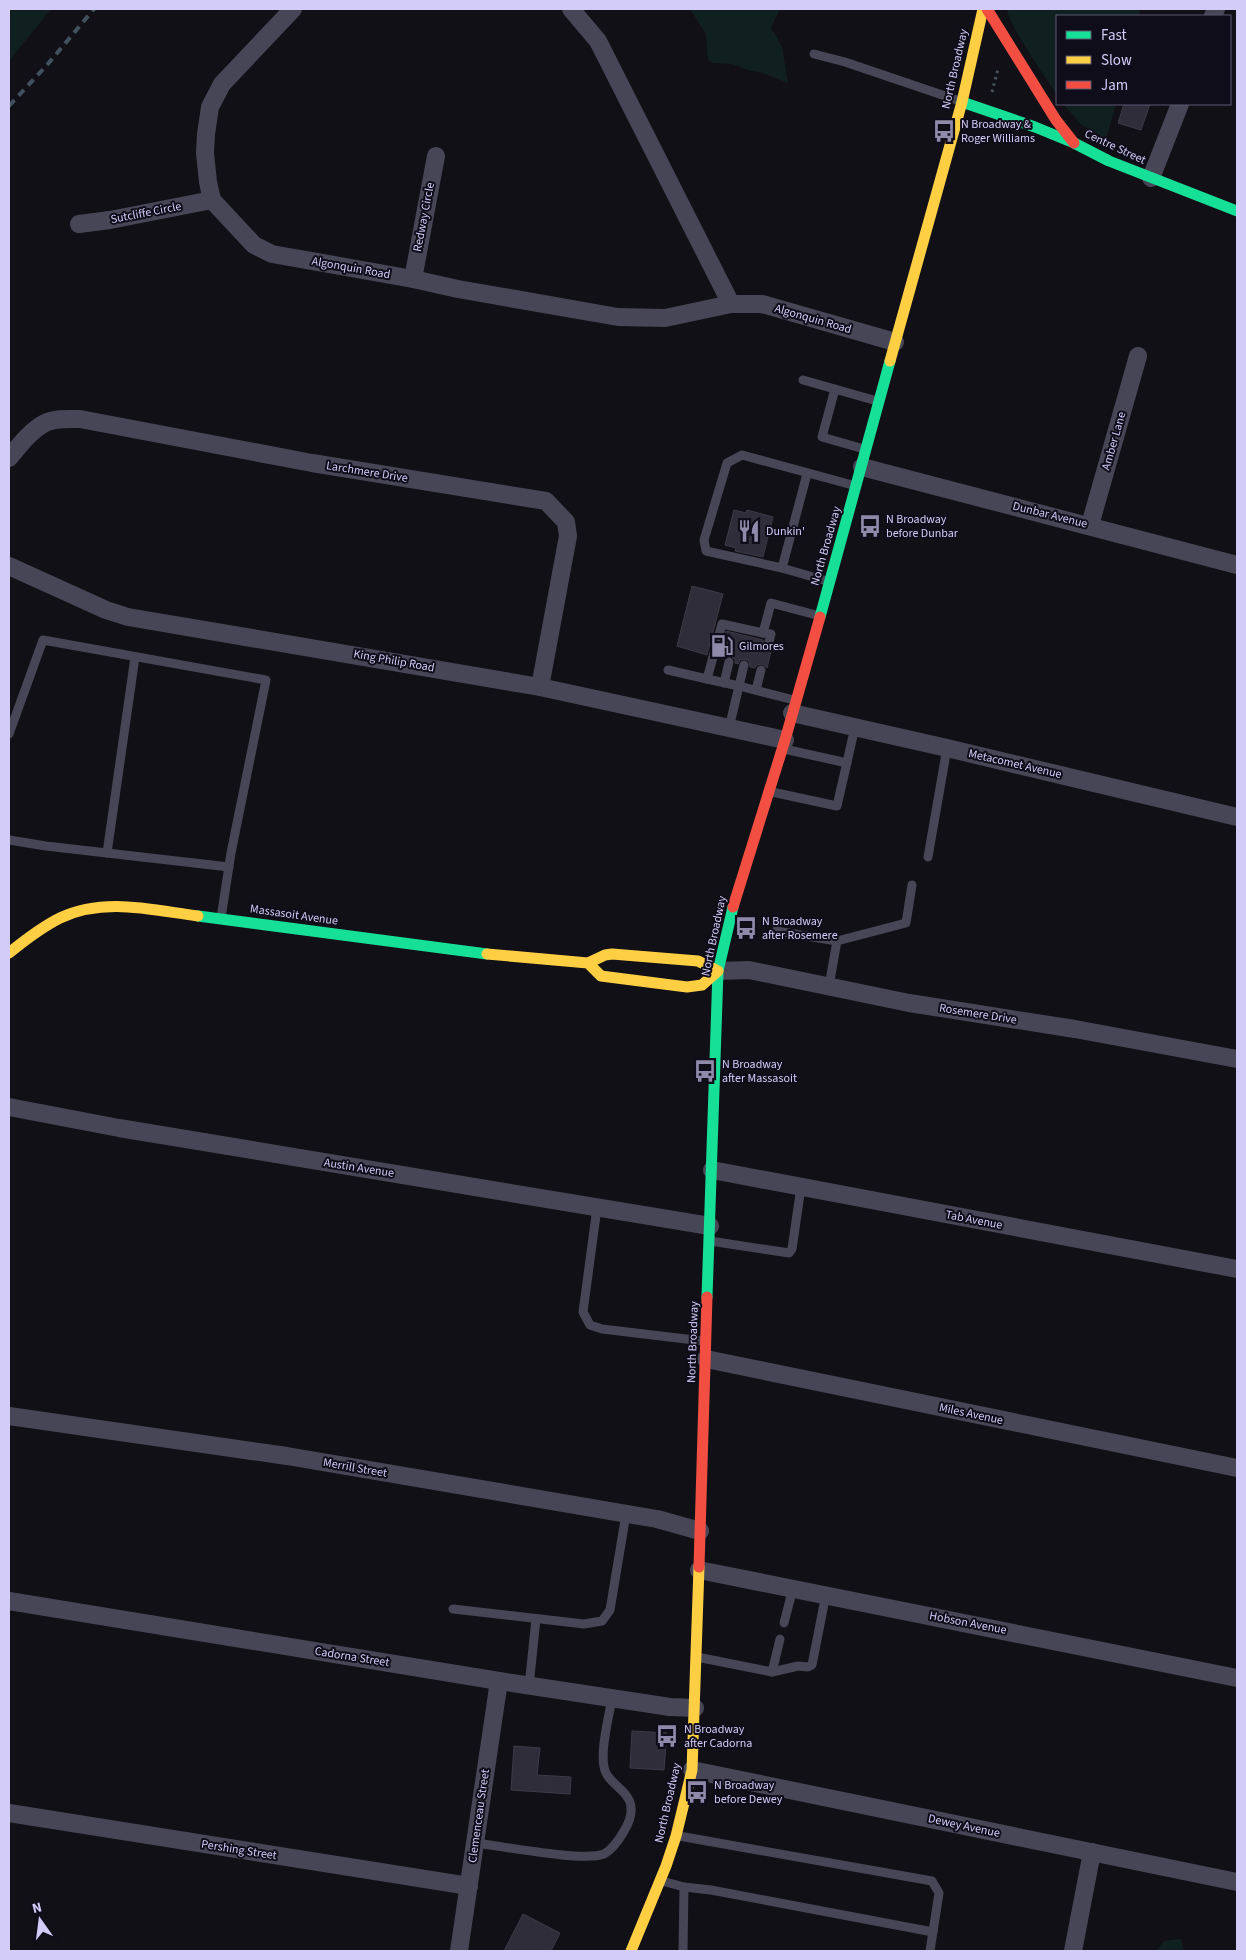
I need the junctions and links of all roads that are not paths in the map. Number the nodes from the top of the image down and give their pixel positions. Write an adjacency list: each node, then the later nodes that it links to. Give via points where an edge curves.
1 (293, 9): 10 (street, via 222,84 210,107 205,153)
2 (571, 9): 14 (street, via 598,41)
3 (985, 9): 5 (main road, North Broadway); 7 (main road, Centre Street)
4 (814, 54): 5 (lane)
5 (962, 102): 7 (main road); 15 (main road, North Broadway)
6 (1180, 105): 9 (street)
7 (1074, 143): 9 (main road, Centre Street)
8 (436, 156): 13 (street, Redway Circle)
9 (1151, 178): 11 (main road, Centre Street)
10 (212, 200): 12 (street, Sutcliffe Circle); 13 (street, Algonquin Road, via 254,245 272,254)
11 (1237, 211)
12 (79, 224)
13 (412, 279): 14 (street, Algonquin Road, via 618,317 665,318)
14 (731, 304): 15 (street, Algonquin Road, via 762,304)
15 (895, 342): 19 (main road, North Broadway)
16 (1138, 356): 24 (street, Amber Lane)
17 (803, 380): 18 (lane)
18 (835, 389): 19 (lane); 21 (lane, via 822,437)
19 (879, 402): 21 (main road, North Broadway)
20 (9, 458): 39 (street, Larchmere Drive, via 24,440 46,423 80,418 312,463 546,501 566,522 568,536)
21 (865, 459): 23 (main road, North Broadway); 24 (street, Dunbar Avenue)
22 (807, 474): 23 (lane); 27 (lane); 27 (lane, via 742,455 727,463 704,540 706,552)
23 (857, 486): 28 (main road, North Broadway)
24 (1090, 526): 25 (street, Dunbar Avenue)
25 (1237, 565)
26 (9, 566): 39 (street, King Philip Road, via 128,617)
27 (782, 568): 28 (lane)
28 (830, 582): 29 (main road, North Broadway)
29 (820, 616): 30 (lane, via 772,603); 42 (main road, North Broadway)
30 (763, 633): 31 (lane, via 771,634); 37 (lane, via 751,634 722,624)
31 (769, 642)
32 (135, 656): 45 (lane, via 43,640); 52 (lane); 54 (lane, via 266,680)
33 (729, 662): 38 (lane)
34 (744, 665): 40 (lane)
35 (668, 670): 37 (lane)
36 (762, 670): 41 (lane)
37 (707, 679): 38 (lane)
38 (724, 683): 40 (lane)
39 (540, 686): 43 (street, King Philip Road)
40 (739, 686): 41 (lane); 43 (lane)
41 (756, 690): 42 (lane)
42 (794, 707): 44 (street, Metacomet Avenue); 46 (main road, North Broadway)
43 (729, 728): 46 (street, King Philip Road)
44 (855, 728): 47 (street, Metacomet Avenue); 48 (lane)
45 (9, 734)
46 (784, 744): 48 (lane); 49 (main road, North Broadway)
47 (946, 748): 50 (street, Metacomet Avenue); 53 (lane)
48 (847, 763): 49 (lane, via 837,806)
49 (769, 791): 61 (main road, North Broadway, via 729,921)
50 (1237, 817)
51 (9, 840): 52 (lane)
52 (107, 853): 54 (lane)
53 (928, 856)
54 (230, 867): 56 (lane)
55 (912, 886): 58 (lane, via 906,923)
56 (221, 918): 59 (main road, Massasoit Avenue, via 133,907 91,907 57,920); 60 (main road, Massasoit Avenue, via 481,954)
57 (776, 931): 58 (lane)
58 (838, 941): 62 (lane)
59 (9, 952)
60 (588, 963): 61 (main road, Massasoit Avenue, via 612,954 698,961); 61 (main road, via 601,976 608,978 687,987 702,985)
61 (718, 971): 62 (street, Rosemere Drive, via 749,970); 65 (main road, North Broadway)
62 (829, 986): 63 (street, Rosemere Drive, via 909,1003)
63 (1237, 1058)
64 (9, 1107): 67 (street, Austin Avenue)
65 (712, 1170): 66 (street, Tab Avenue); 68 (main road, North Broadway)
66 (801, 1187): 68 (lane, via 789,1253); 69 (street, Tab Avenue)
67 (597, 1208): 68 (street, Austin Avenue); 70 (lane, via 583,1312 590,1325)
68 (710, 1233): 70 (main road, North Broadway)
69 (1237, 1269)
70 (706, 1350): 72 (street, Miles Avenue); 74 (main road, North Broadway)
71 (9, 1416): 73 (street, Merrill Street, via 287,1456)
72 (1237, 1468)
73 (626, 1514): 74 (street, Merrill Street); 80 (lane, via 610,1610 602,1621 584,1624)
74 (700, 1531): 75 (main road, North Broadway)
75 (699, 1570): 76 (street, Hobson Avenue); 83 (main road, North Broadway)
76 (793, 1588): 77 (street, Hobson Avenue); 81 (lane)
77 (826, 1594): 84 (lane, via 812,1665); 85 (street, Hobson Avenue)
78 (9, 1601): 86 (street, Cadorna Street)
79 (454, 1610): 80 (lane)
80 (536, 1619): 87 (lane)
81 (784, 1623)
82 (780, 1639): 84 (lane)
83 (696, 1657): 84 (lane); 89 (main road, North Broadway)
84 (772, 1672)
85 (1237, 1678)
86 (499, 1681): 87 (street, Cadorna Street); 93 (street, Clemenceau Street)
87 (529, 1686): 88 (street, Cadorna Street)
88 (612, 1698): 89 (street, Cadorna Street); 93 (lane, via 602,1761 610,1780 624,1792 631,1814 616,1844 604,1854 584,1857)
89 (695, 1708): 90 (main road, North Broadway)
90 (692, 1770): 92 (main road, North Broadway); 94 (street, Dewey Avenue)
91 (9, 1813): 97 (street, Pershing Street)
92 (676, 1836): 95 (main road, North Broadway); 99 (lane, via 932,1881 939,1893)
93 (475, 1843): 97 (street, Clemenceau Street)
94 (1092, 1852): 96 (street, Dewey Avenue); 104 (street)
95 (661, 1881): 98 (lane); 101 (main road, North Broadway)
96 (1237, 1882)
97 (469, 1886): 100 (street, Clemenceau Street)
98 (684, 1887): 99 (lane); 102 (lane)
99 (933, 1932): 103 (lane)
100 (459, 1951)
101 (631, 1951)
102 (683, 1951)
103 (930, 1951)
104 (1073, 1951)

